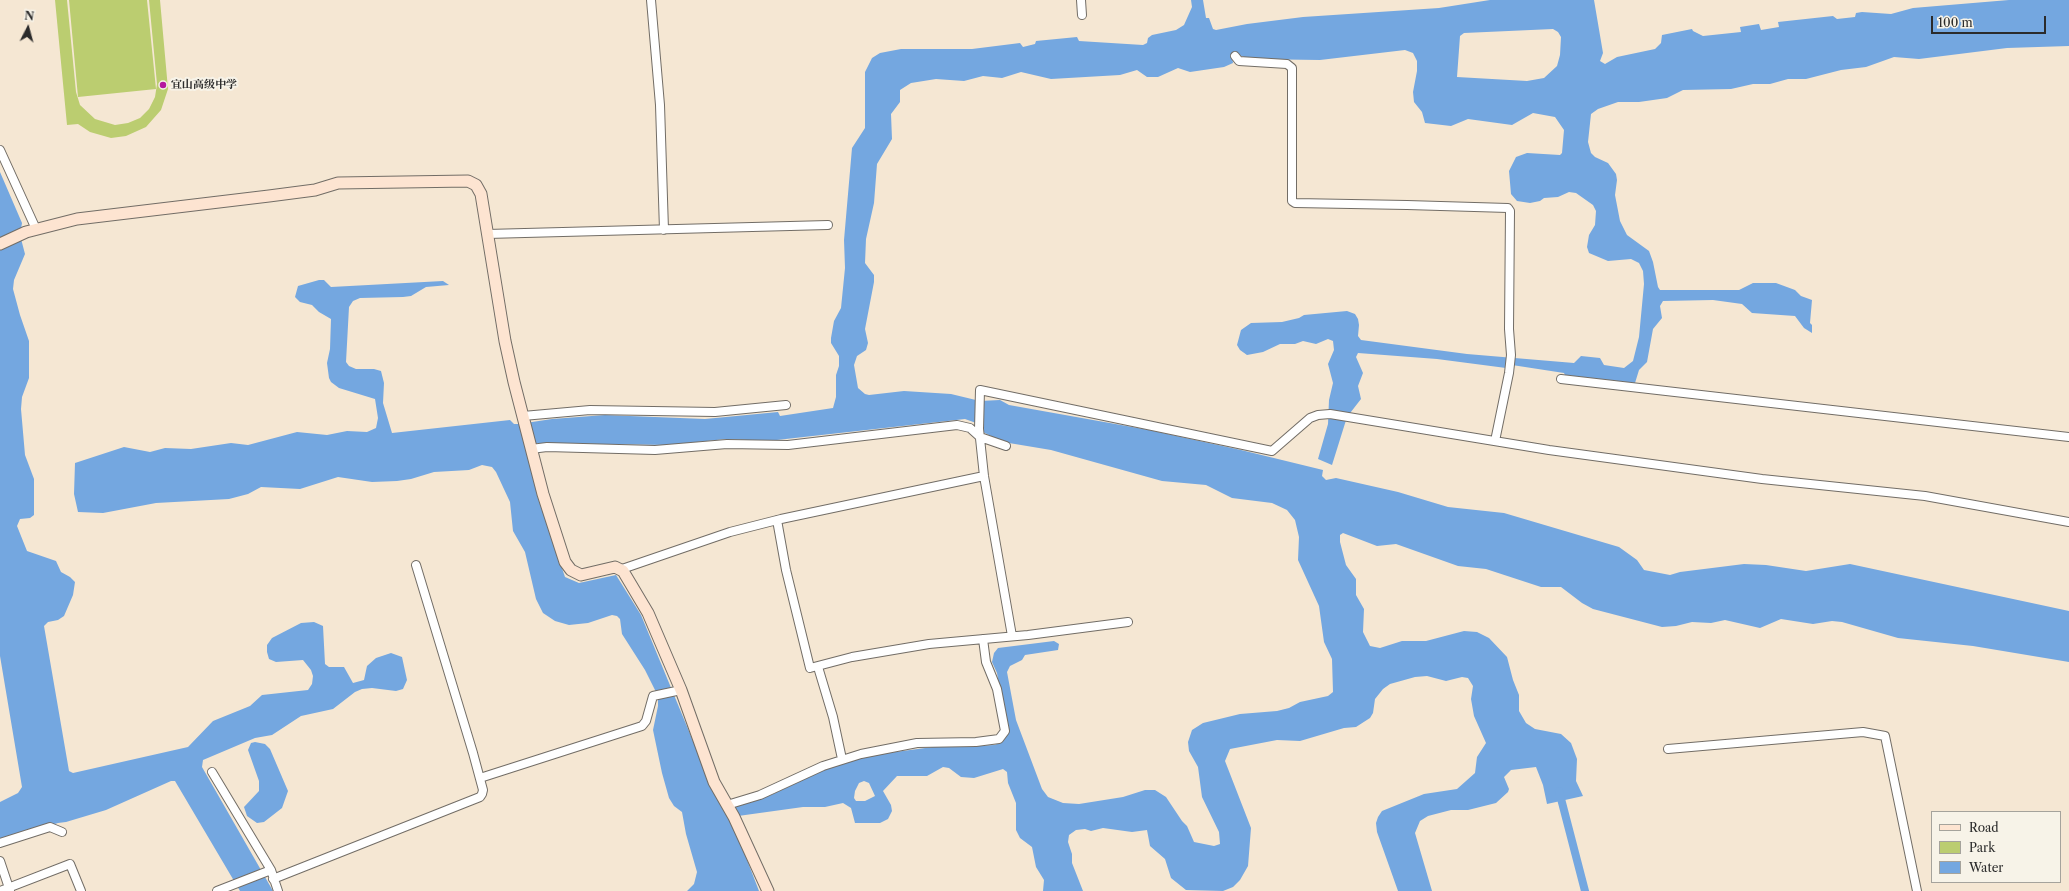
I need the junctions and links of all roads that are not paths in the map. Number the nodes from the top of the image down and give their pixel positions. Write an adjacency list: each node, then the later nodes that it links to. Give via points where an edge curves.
1 (651, 0): 7 (street, via 660,106)
2 (1081, 0): 3 (street)
3 (1082, 15)
4 (1235, 56): 16 (street, via 1239,61 1287,64 1292,68 1292,201 1295,203 1508,208 1511,355)
5 (0, 150): 8 (street)
6 (828, 225): 7 (street)
7 (664, 230): 9 (street)
8 (31, 231): 9 (street, via 77,219 315,190 338,183 468,181 476,185 480,191); 10 (street)
9 (487, 234): 13 (street, via 505,341)
10 (0, 244)
11 (1561, 379): 15 (street)
12 (786, 405): 13 (street, via 715,412 590,410)
13 (523, 417): 18 (street)
14 (980, 433): 16 (street, via 980,390 1272,451 1310,418 1330,414); 17 (street); 18 (street, via 957,425 788,444 727,444 646,450); 19 (street)
15 (2069, 437)
16 (1495, 441): 21 (street, via 1754,478 1926,496)
17 (1006, 446)
18 (531, 447): 23 (street, via 543,494 568,568 581,575 616,567)
19 (984, 476): 20 (street); 25 (street)
20 (777, 520): 23 (street, via 730,532); 27 (street, via 786,570 810,668)
21 (2069, 522)
22 (416, 565): 32 (street)
23 (622, 569): 28 (street, via 648,613)
24 (1128, 622): 25 (street)
25 (1012, 636): 26 (street)
26 (983, 639): 27 (street, via 891,650 852,657); 30 (street, via 986,662 997,689 1005,731 1001,738 976,742 917,743)
27 (818, 667): 30 (street, via 832,709)
28 (679, 690): 32 (street, via 653,696 646,721 642,726); 33 (street, via 714,782)
29 (1668, 749): 45 (street, via 1863,732 1885,736)
30 (842, 759): 33 (street, via 773,790)
31 (212, 772): 37 (street)
32 (480, 778): 38 (street, via 483,790 480,797)
33 (727, 805): 44 (street)
34 (62, 832): 35 (street, via 50,827)
35 (0, 843)
36 (0, 861): 39 (street)
37 (268, 871): 38 (street); 42 (street)
38 (273, 879): 43 (street)
39 (10, 889): 40 (street); 41 (street, via 70,864)
40 (0, 891)
41 (81, 891)
42 (217, 891)
43 (278, 891)
44 (768, 891)
45 (1916, 891)

